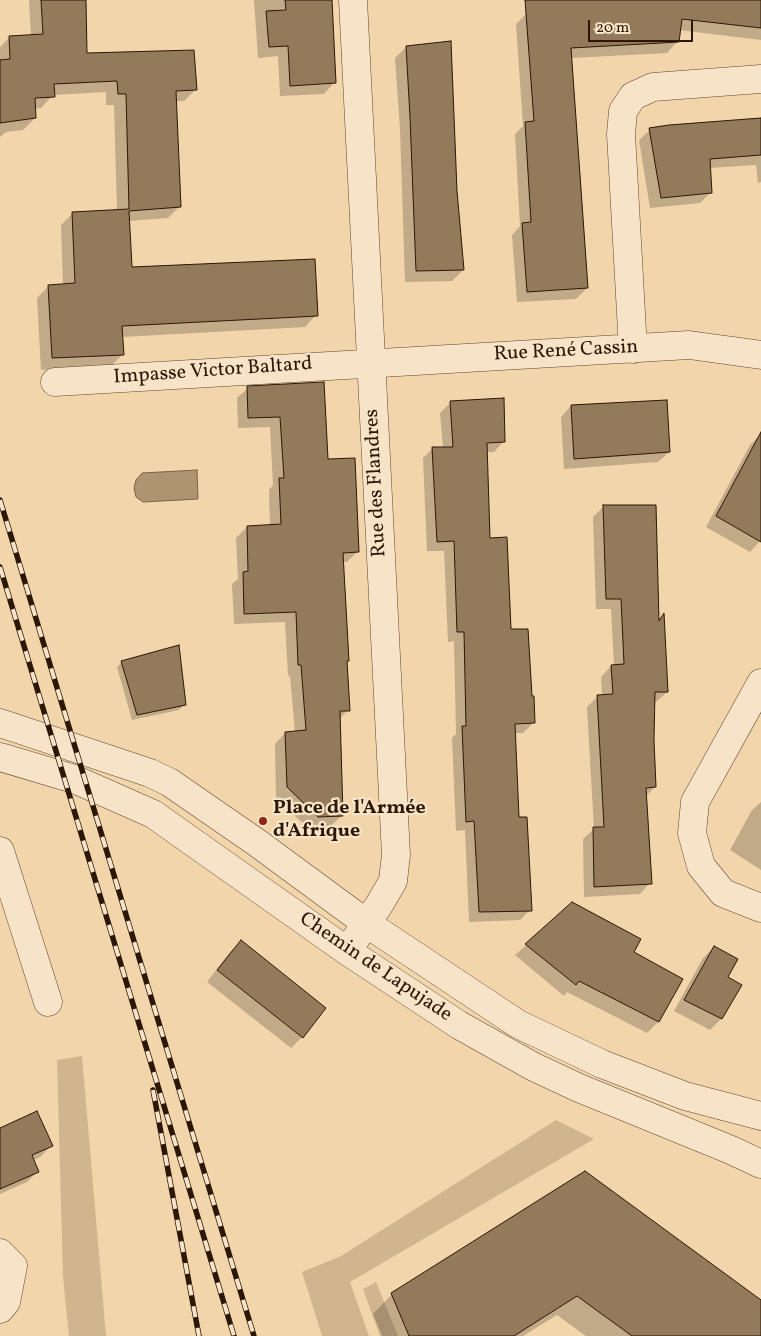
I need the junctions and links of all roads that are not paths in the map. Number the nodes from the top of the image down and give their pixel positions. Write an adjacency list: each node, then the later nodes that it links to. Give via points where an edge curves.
1 (354, 0): 5 (street, Rue des Flandres)
2 (761, 79): 3 (street, via 653,87 634,96 623,111 621,134)
3 (633, 349): 4 (street, Rue René Cassin, via 689,345); 5 (street, Rue René Cassin)
4 (761, 356)
5 (371, 362): 6 (street, Impasse Victor Baltard); 12 (street, Rue des Flandres, via 396,855 393,881)
6 (55, 382)
7 (761, 683): 11 (street, via 695,802 692,833 701,866 723,893)
8 (0, 723): 12 (street, Chemin de Lapujade, via 169,782)
9 (0, 757): 13 (street, Chemin de Lapujade, via 74,779 153,814)
10 (0, 851): 14 (street)
11 (761, 908)
12 (366, 923): 13 (street, Rue des Flandres); 15 (street, Chemin de Lapujade, via 518,1024 556,1043 685,1096)
13 (347, 951): 16 (street, Chemin de Lapujade, via 459,1025 534,1067)
14 (48, 1002)
15 (761, 1116)
16 (761, 1164)
17 (0, 1253): 18 (street, via 13,1266 6,1302)
18 (0, 1309)

